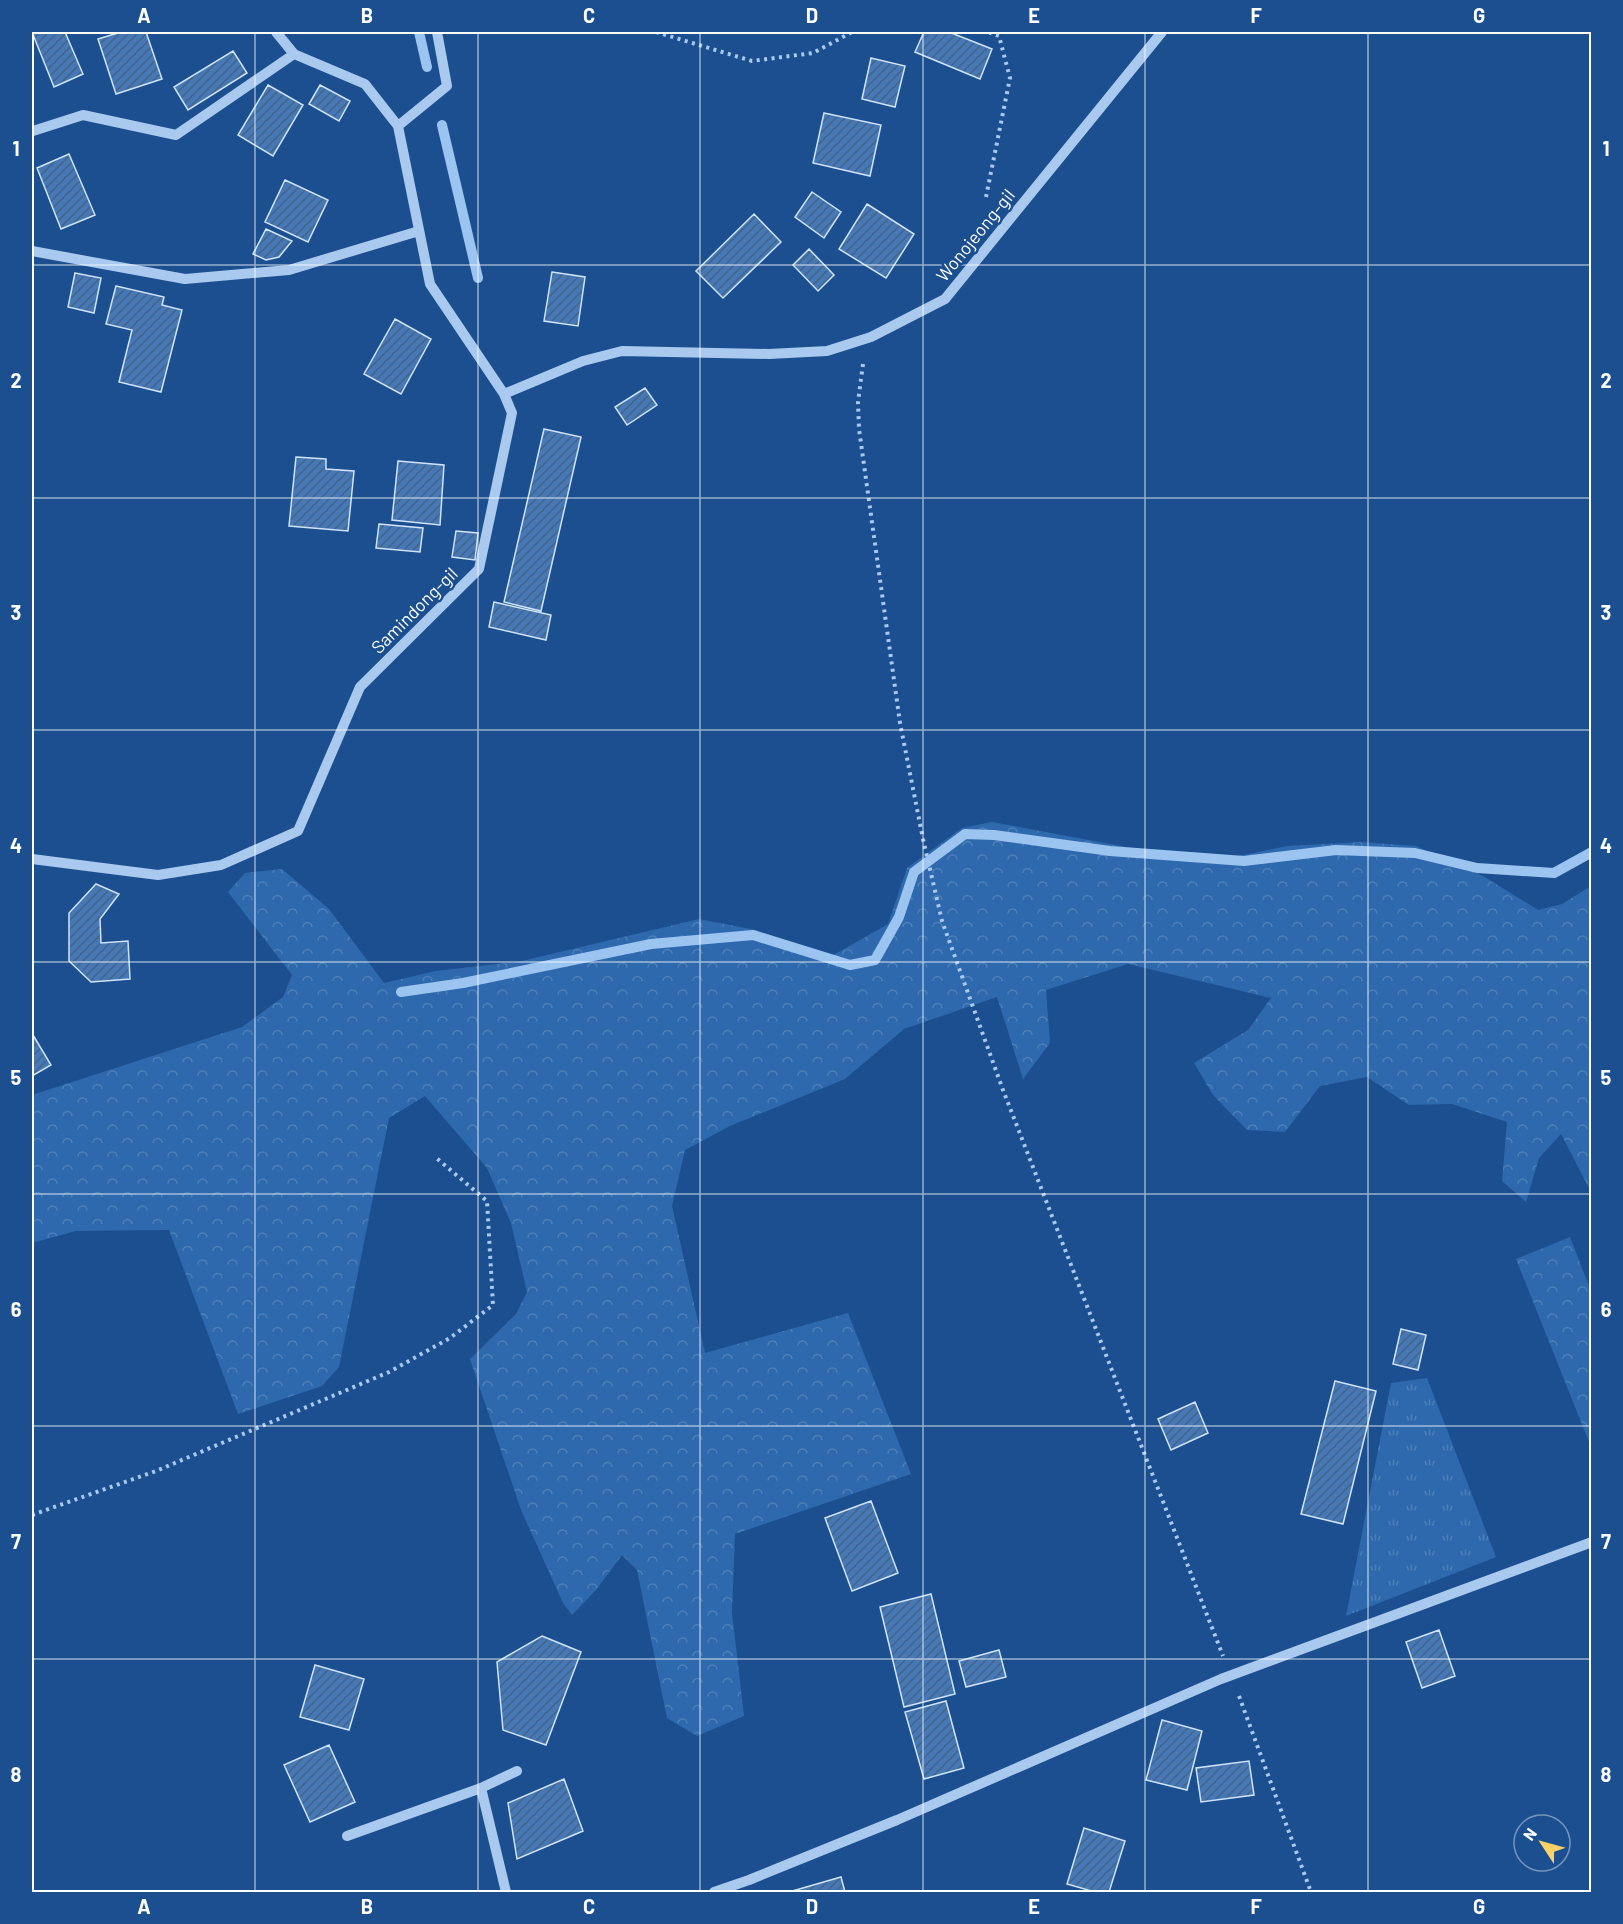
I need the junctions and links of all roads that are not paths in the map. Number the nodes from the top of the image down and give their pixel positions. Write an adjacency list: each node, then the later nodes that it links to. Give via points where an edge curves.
1 (276, 32): 4 (street)
2 (437, 32): 5 (street, via 447,86)
3 (1162, 32): 9 (street, Wonojeong-gil, via 945,298 871,337 826,351 622,351 583,361)
4 (294, 54): 5 (street, via 365,84); 6 (street, via 176,135 83,115)
5 (398, 126): 7 (street, Samindong-gil)
6 (33, 131)
7 (419, 231): 8 (street, via 289,270 184,279); 9 (street, Samindong-gil, via 430,284)
8 (32, 251)
9 (504, 394): 10 (street, Samindong-gil, via 512,413 479,569 360,687 298,831 221,865 158,875)
10 (32, 860)
11 (1592, 1542): 16 (street, via 1231,1675 897,1820)
12 (517, 1771): 13 (street)
13 (482, 1788): 14 (street); 15 (street)
14 (347, 1836)
15 (506, 1893)
16 (714, 1893)

